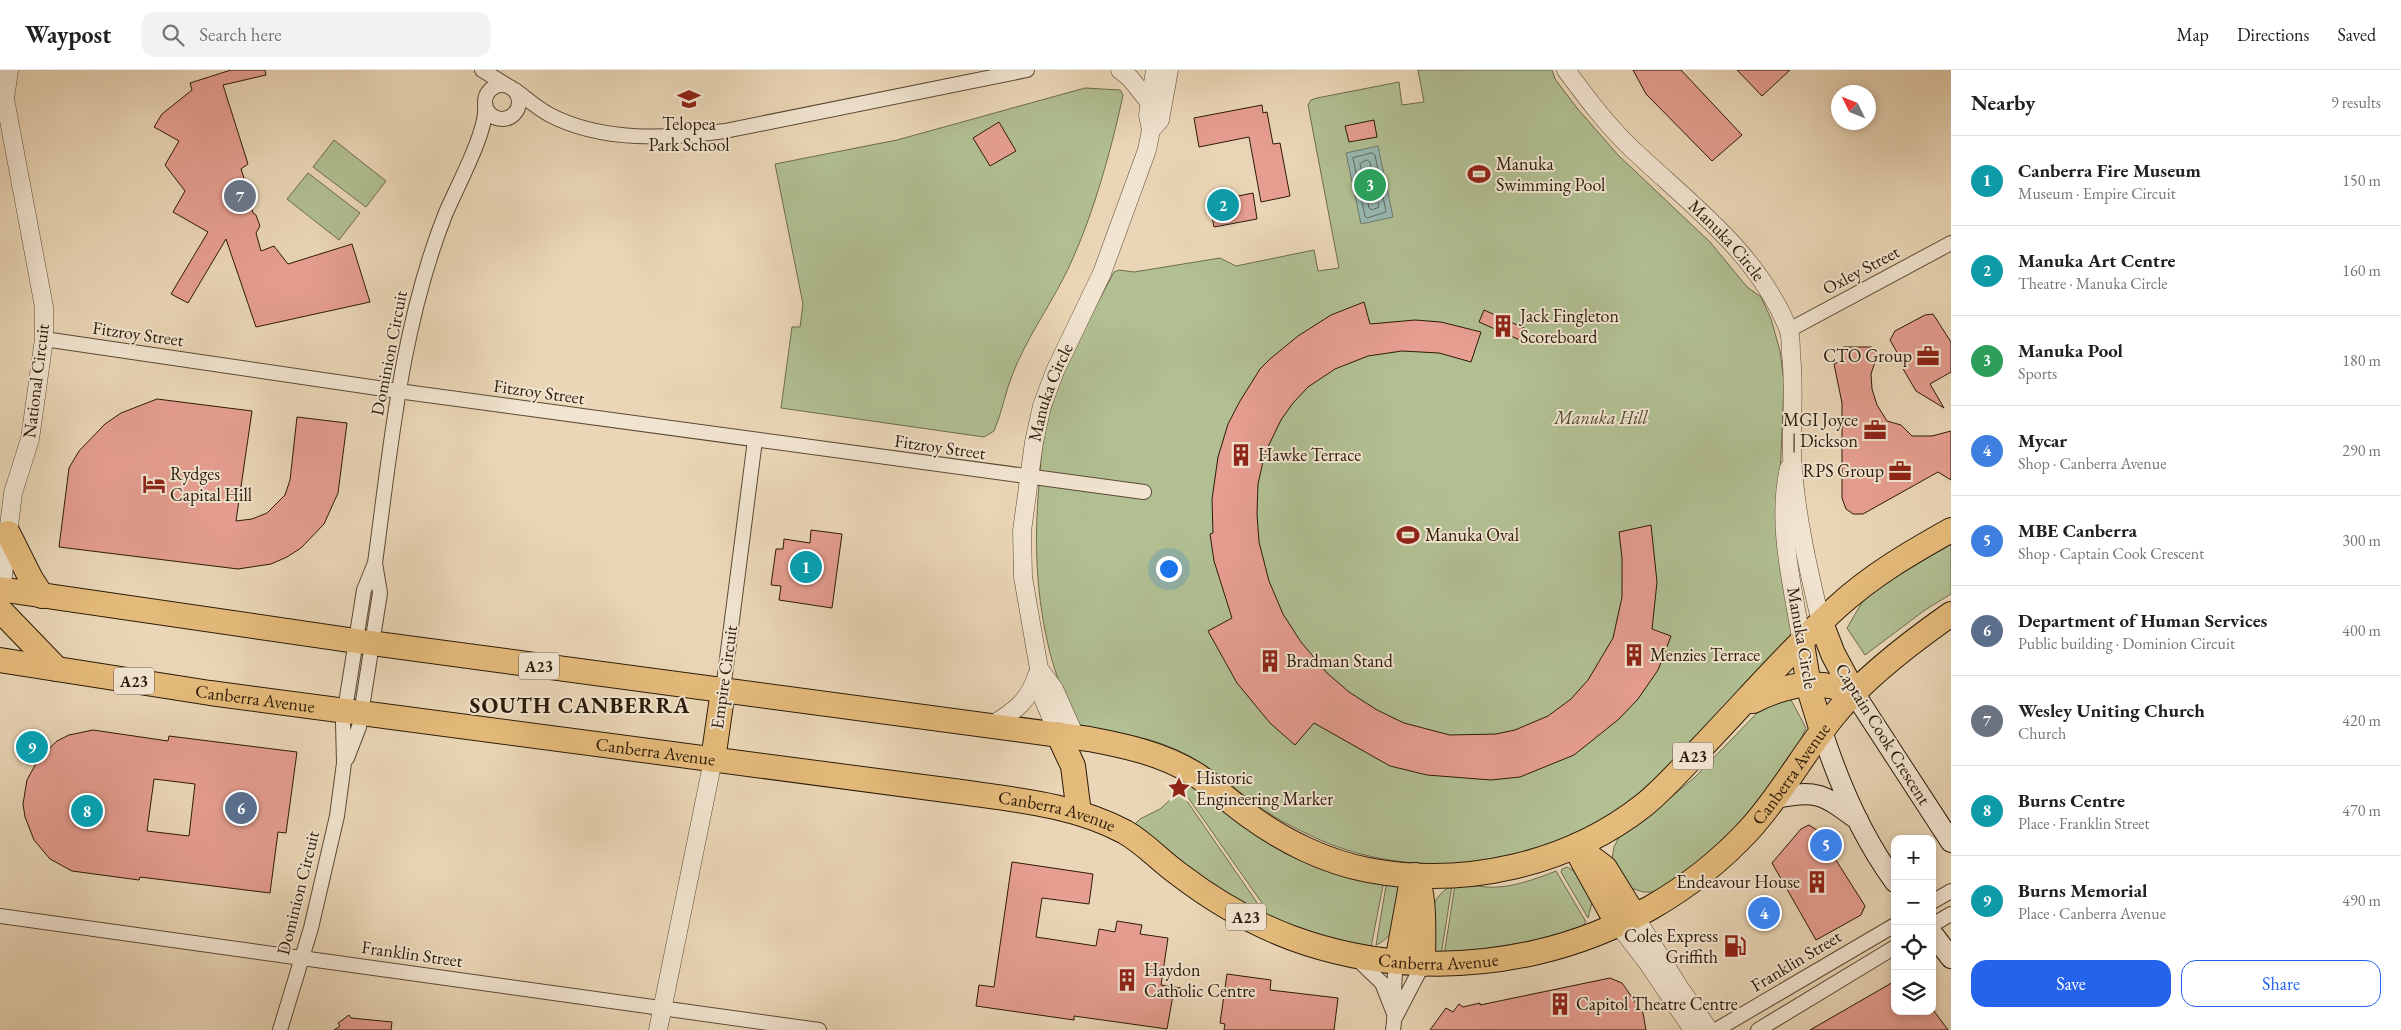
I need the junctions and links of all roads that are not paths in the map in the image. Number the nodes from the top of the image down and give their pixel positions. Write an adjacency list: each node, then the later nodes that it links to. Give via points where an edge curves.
1 (9, 70): 10 (street, National Circuit)
2 (482, 70): 9 (street)
3 (1027, 70): 13 (street, via 734,129 677,137 596,130)
4 (1120, 70): 11 (street)
5 (1154, 70): 11 (street, Manuka Circle)
6 (1178, 70): 8 (street)
7 (1566, 70): 18 (street, Manuka Circle, via 1598,113 1716,224 1751,262 1772,294)
8 (1168, 77): 15 (street, Manuka Circle, via 1160,120)
9 (512, 88): 12 (street, via 498,86 491,89); 13 (street); 14 (street, via 520,104)
10 (2, 93): 19 (street, National Circuit, via 41,282)
11 (1150, 103): 15 (street, Manuka Circle)
12 (485, 106): 14 (street, via 492,116); 16 (street, Dominion Circuit)
13 (549, 114): 14 (street, via 521,114)
14 (509, 118): 16 (street, Dominion Circuit, via 492,128)
15 (1151, 130): 23 (street, Manuka Circle, via 1147,150 1105,265 1042,406)
16 (470, 158): 20 (street, Dominion Circuit, via 435,241 420,289)
17 (1951, 243): 18 (street, Oxley Street)
18 (1789, 330): 22 (street, Manuka Circle, via 1794,374)
19 (44, 339): 20 (street, Fitzroy Street); 26 (street, National Circuit, via 30,439 13,493)
20 (398, 391): 21 (street, Fitzroy Street); 31 (street, Dominion Circuit, via 375,563 364,590)
21 (755, 440): 23 (street, Fitzroy Street); 37 (street, Empire Circuit)
22 (1792, 456): 30 (street, Manuka Circle, via 1804,551); 32 (street, Manuka Circle, via 1784,491 1784,523)
23 (1029, 478): 24 (street, Fitzroy Street); 35 (street, Manuka Circle, via 1022,531 1023,577)
24 (1144, 492)
25 (1951, 530): 30 (highway, A23, via 1879,572)
26 (8, 533): 27 (highway); 28 (street, National Circuit)
27 (42, 596): 28 (highway, A23); 31 (highway, A23)
28 (0, 598): 34 (highway)
29 (1951, 614): 38 (highway, Canberra Avenue / A23)
30 (1821, 623): 32 (highway, A23); 38 (highway, Captain Cook Crescent)
31 (364, 642): 37 (highway, A23); 40 (street, Dominion Circuit)
32 (1802, 644): 36 (highway, Manuka Circle); 39 (highway, A23)
33 (0, 660): 34 (highway, Canberra Avenue / A23)
34 (57, 669): 40 (highway, Canberra Avenue / A23, via 210,693)
35 (1040, 669): 41 (street, via 1028,698); 43 (street, Manuka Circle, via 1054,689)
36 (1809, 683): 38 (highway); 39 (highway, via 1781,688); 42 (highway, Manuka Circle)
37 (723, 690): 41 (highway, A23); 44 (highway, Empire Circuit)
38 (1854, 693): 42 (highway, Canberra Avenue / A23); 48 (main road, Captain Cook Crescent)
39 (1741, 706): 49 (highway, A23, via 1649,801 1617,824)
40 (353, 710): 44 (highway, Canberra Avenue / A23); 62 (street, Dominion Circuit, via 359,727 344,763 336,816)
41 (992, 725): 43 (highway, A23)
42 (1822, 731): 45 (highway, Canberra Avenue / A23); 47 (main road)
43 (1066, 735): 46 (highway, via 1088,780); 50 (highway, A23, via 1148,752 1194,774 1273,832 1322,856 1368,870)
44 (713, 760): 46 (highway, Canberra Avenue / A23, via 999,797); 67 (street, Empire Circuit)
45 (1776, 798): 47 (main road, via 1801,793 1820,795); 56 (highway, Canberra Avenue / A23, via 1731,848 1699,876)
46 (1080, 813): 61 (highway, Canberra Avenue / A23, via 1127,834 1179,875 1256,922)
47 (1858, 820): 51 (main road, via 1877,857)
48 (1951, 842)
49 (1575, 846): 50 (highway, A23, via 1533,862 1487,872 1442,876); 56 (highway)
50 (1414, 874): 64 (highway); 65 (highway, via 1422,896)
51 (1894, 880)
52 (1951, 891): 53 (street)
53 (1936, 900)
54 (1951, 914): 57 (street)
55 (0, 916): 62 (street, Franklin Street)
56 (1626, 919): 65 (highway, Canberra Avenue / A23, via 1572,943 1536,954 1479,962); 66 (street)
57 (1936, 923)
58 (1891, 927): 74 (street, Franklin Street)
59 (1936, 938): 63 (main road)
60 (1891, 949): 75 (street)
61 (1353, 956): 64 (highway, Canberra Avenue / A23); 68 (street, via 1382,983)
62 (302, 958): 67 (street, Franklin Street); 69 (street, Dominion Circuit)
63 (1951, 958)
64 (1396, 962): 65 (highway, Canberra Avenue / A23); 68 (street)
65 (1423, 964): 68 (street)
66 (1657, 965): 72 (street); 73 (street)
67 (664, 1008): 70 (street, Empire Circuit); 71 (street, Franklin Street)
68 (1395, 1021)
69 (280, 1030)
70 (658, 1030)
71 (819, 1030)
72 (1693, 1030)
73 (1709, 1030)
74 (1716, 1030)
75 (1758, 1030)

